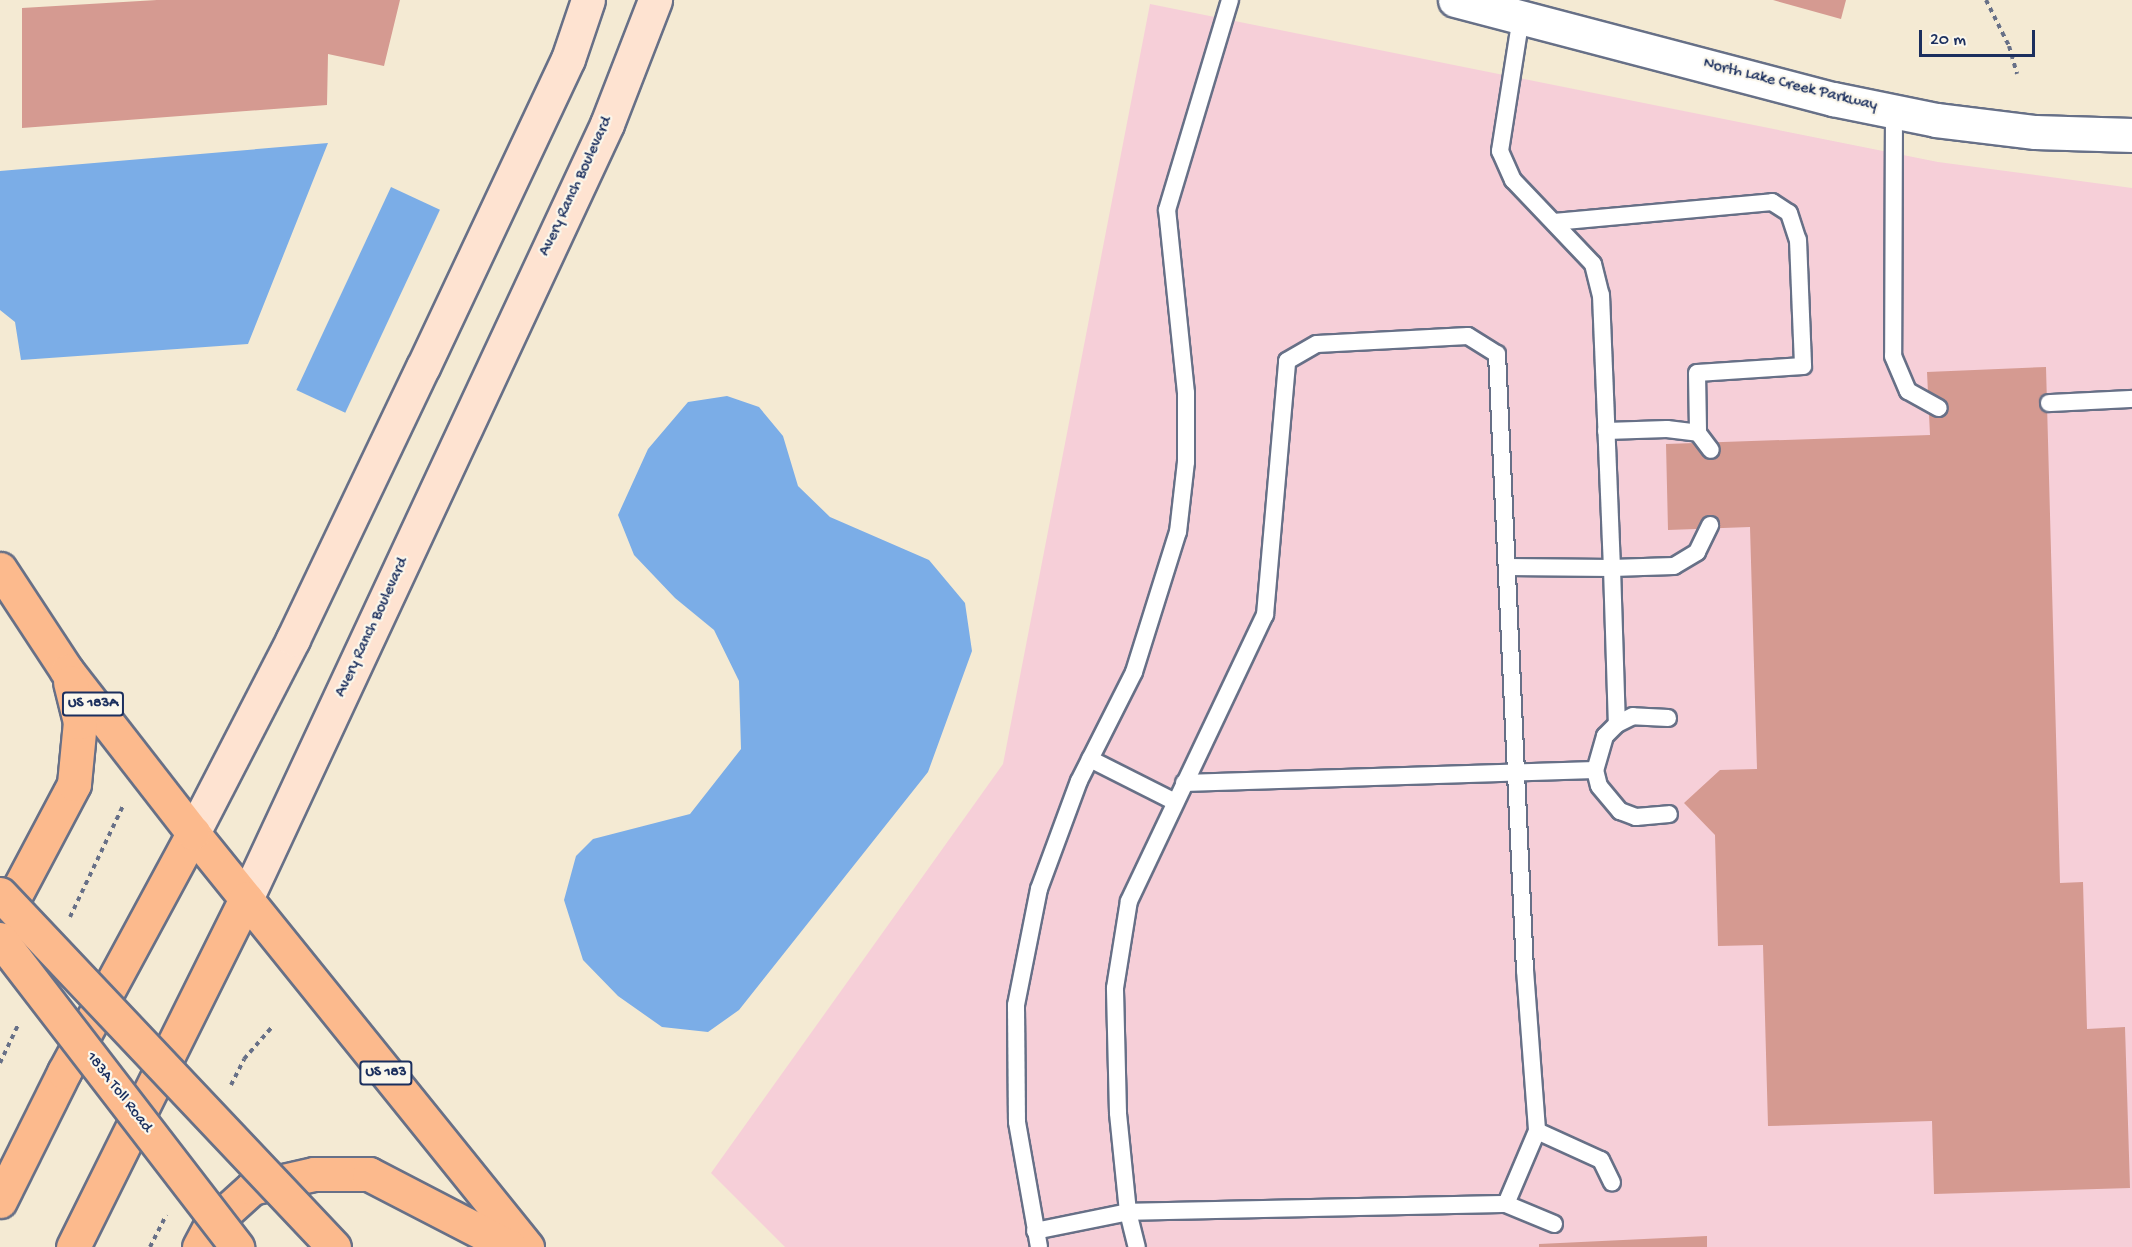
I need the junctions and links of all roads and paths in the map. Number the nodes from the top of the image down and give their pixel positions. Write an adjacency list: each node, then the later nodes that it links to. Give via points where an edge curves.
1 (588, 0): 30 (main road, via 568,60 428,356 293,639)
2 (655, 0): 32 (main road, Avery Ranch Boulevard, via 607,124)
3 (1230, 0): 24 (lane, via 1167,210 1186,393 1186,462 1178,532 1134,672)
4 (1455, 0): 6 (street, North Lake Creek Parkway)
5 (1986, 0): 7 (path, via 2009,46)
6 (1523, 9): 8 (street, North Lake Creek Parkway, via 1833,99); 10 (lane, via 1500,151 1513,180)
7 (2017, 74)
8 (1894, 111): 9 (street, North Lake Creek Parkway, via 2036,132); 13 (lane, via 1893,356 1908,391)
9 (2132, 135)
10 (1554, 222): 14 (lane, via 1593,264 1601,295); 15 (lane, via 1772,201 1789,213 1798,240 1803,366 1697,373)
11 (2132, 399): 12 (lane)
12 (2049, 403)
13 (1939, 408)
14 (1606, 431): 15 (lane, via 1667,429); 19 (lane)
15 (1698, 433): 16 (lane)
16 (1711, 450)
17 (1710, 525): 19 (lane, via 1697,552 1674,566)
18 (1507, 567): 19 (lane); 26 (lane); 27 (lane, via 1497,354 1468,336 1317,344 1287,361 1265,615)
19 (1612, 568): 23 (lane)
20 (0, 569): 21 (main road, US 183A)
21 (67, 671): 30 (main road, US 183A); 33 (main road, via 80,722 74,784)
22 (1668, 718): 23 (lane, via 1633,716)
23 (1617, 724): 25 (lane, via 1605,736)
24 (1090, 759): 28 (lane); 41 (lane, via 1039,889 1016,1005 1017,1122)
25 (1595, 770): 26 (lane); 29 (lane, via 1599,786 1620,811 1636,817)
26 (1516, 771): 27 (lane); 35 (lane)
27 (1184, 783): 28 (lane)
28 (1175, 802): 39 (lane, via 1129,901 1115,988 1118,1113)
29 (1669, 814)
30 (193, 833): 32 (main road, US 183); 37 (main road, via 64,1072)
31 (0, 894): 45 (main road, bridge)
32 (246, 899): 42 (main road, Avery Ranch Boulevard); 47 (main road, US 183)
33 (0, 924)
34 (0, 939): 44 (main road, 183A Toll Road, bridge)
35 (1537, 1131): 36 (lane, via 1601,1160); 38 (lane)
36 (1612, 1183)
37 (0, 1202)
38 (1506, 1204): 39 (lane); 40 (lane)
39 (1128, 1212): 41 (lane); 48 (lane)
40 (1554, 1224)
41 (1037, 1239)
42 (73, 1247)
43 (199, 1247): 46 (main road, via 210,1226 252,1188 325,1174 369,1174)
44 (237, 1247)
45 (334, 1247)
46 (510, 1247)
47 (526, 1247)
48 (1137, 1247)

